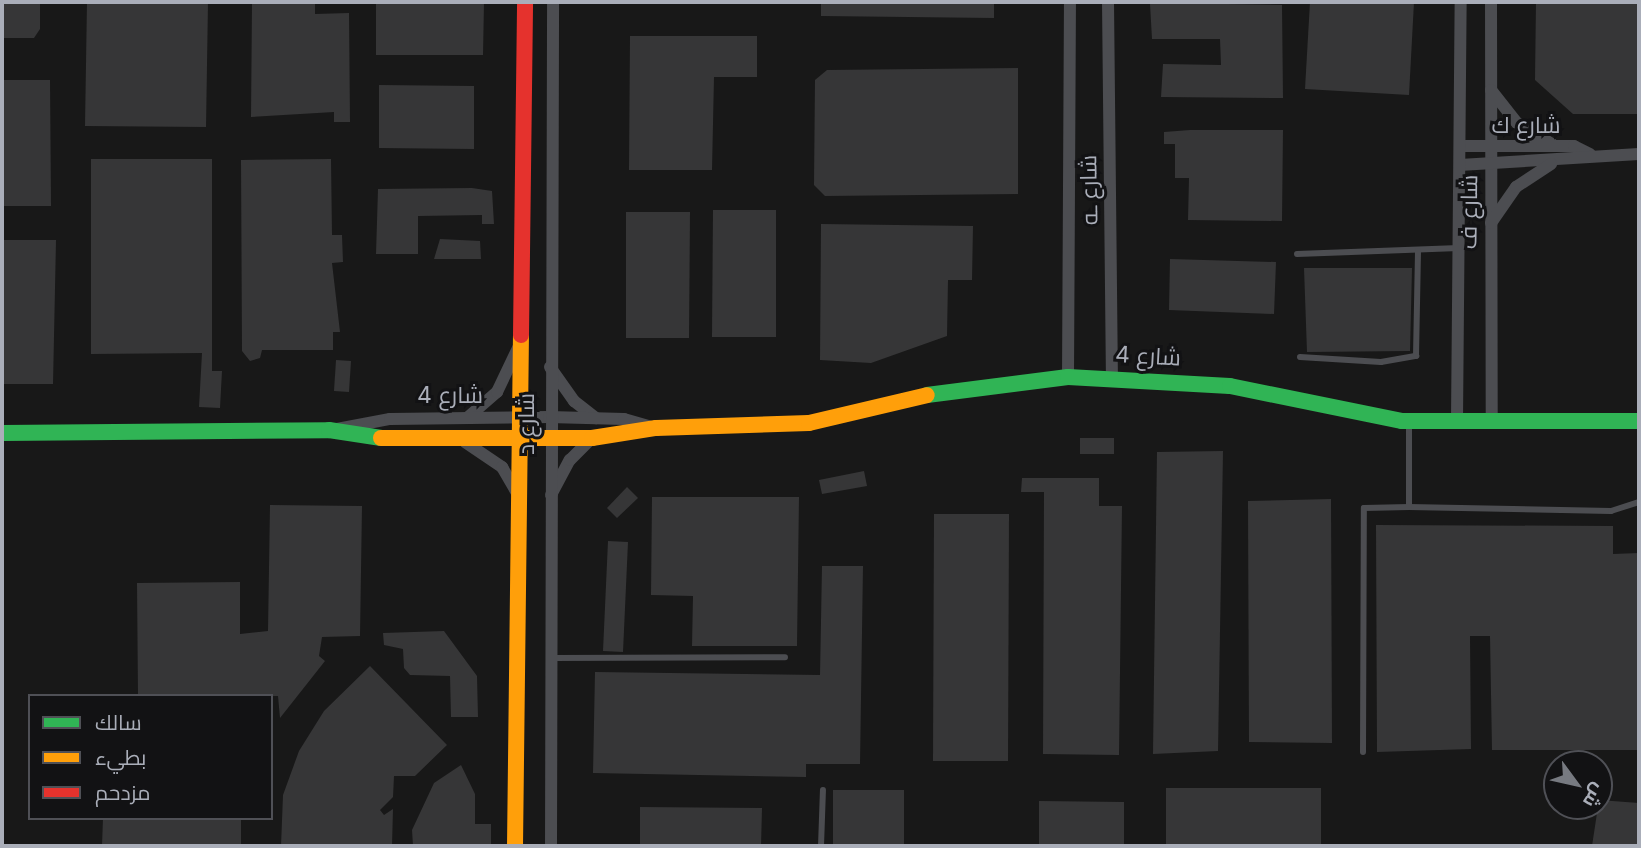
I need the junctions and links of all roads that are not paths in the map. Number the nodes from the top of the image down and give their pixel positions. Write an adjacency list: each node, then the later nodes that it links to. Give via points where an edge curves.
1 (524, 2): 20 (street, شارع د)
2 (553, 2): 22 (street, شارع د)
3 (1070, 2): 23 (street, شارع ـه)
4 (1108, 2): 24 (street, شارع ـه)
5 (1461, 2): 9 (street, شارع ف)
6 (1491, 2): 7 (street, شارع ف)
7 (1490, 89): 8 (street, شارع ف); 10 (street, via 1517,123)
8 (1491, 145): 9 (street, شارع ك); 10 (street, شارع ك); 14 (street, شارع ف)
9 (1460, 146): 15 (street, شارع ف)
10 (1555, 146): 11 (street, شارع ك)
11 (1590, 154): 12 (street, شارع ك); 13 (street, شارع ك)
12 (1639, 154)
13 (1556, 162): 14 (street, شارع ك); 16 (street, via 1516,187)
14 (1491, 164): 15 (street, شارع ك); 16 (street, شارع ف)
15 (1461, 165): 17 (street, شارع ف)
16 (1490, 227): 32 (street, شارع ف)
17 (1460, 248): 18 (lane); 29 (street, شارع ف)
18 (1418, 251): 19 (lane); 21 (lane, via 1416,356 1381,362)
19 (1297, 254)
20 (520, 341): 26 (street, via 497,392); 27 (street, شارع د)
21 (1300, 357)
22 (550, 366): 25 (street, شارع د); 28 (street, via 574,401)
23 (1068, 377): 24 (street, شارع 4); 33 (street, شارع 4, via 965,386 809,423)
24 (1112, 377): 30 (street, شارع 4, via 1230,386 1351,415)
25 (549, 417): 27 (street, شارع 4); 28 (street, شارع 4); 37 (street, شارع د)
26 (467, 418): 27 (street, شارع 4); 34 (street, شارع 4, via 390,419)
27 (519, 418): 39 (street, شارع د)
28 (596, 418): 33 (street, شارع 4)
29 (1457, 420): 30 (street, شارع 4); 32 (street, شارع 4)
30 (1409, 421): 43 (lane)
31 (1639, 421): 32 (street, شارع 4)
32 (1492, 422)
33 (656, 428): 36 (street, شارع 4)
34 (328, 430): 35 (street, شارع 4); 38 (street, شارع 4, via 393,440)
35 (2, 433)
36 (592, 438): 37 (street, شارع 4); 41 (street, via 561,473)
37 (549, 439): 39 (street, شارع 4); 41 (street, شارع د)
38 (461, 440): 39 (street, شارع 4); 40 (street, via 502,467)
39 (519, 440): 40 (street, شارع د)
40 (518, 495): 48 (street, شارع د)
41 (549, 502): 45 (street, شارع د)
42 (1639, 502): 43 (lane, via 1611,511)
43 (1409, 507): 46 (lane, via 1364,508)
44 (785, 657): 45 (lane)
45 (552, 658): 49 (street, شارع د)
46 (1363, 752)
47 (823, 790): 50 (lane)
48 (515, 846)
49 (551, 846)
50 (821, 846)

